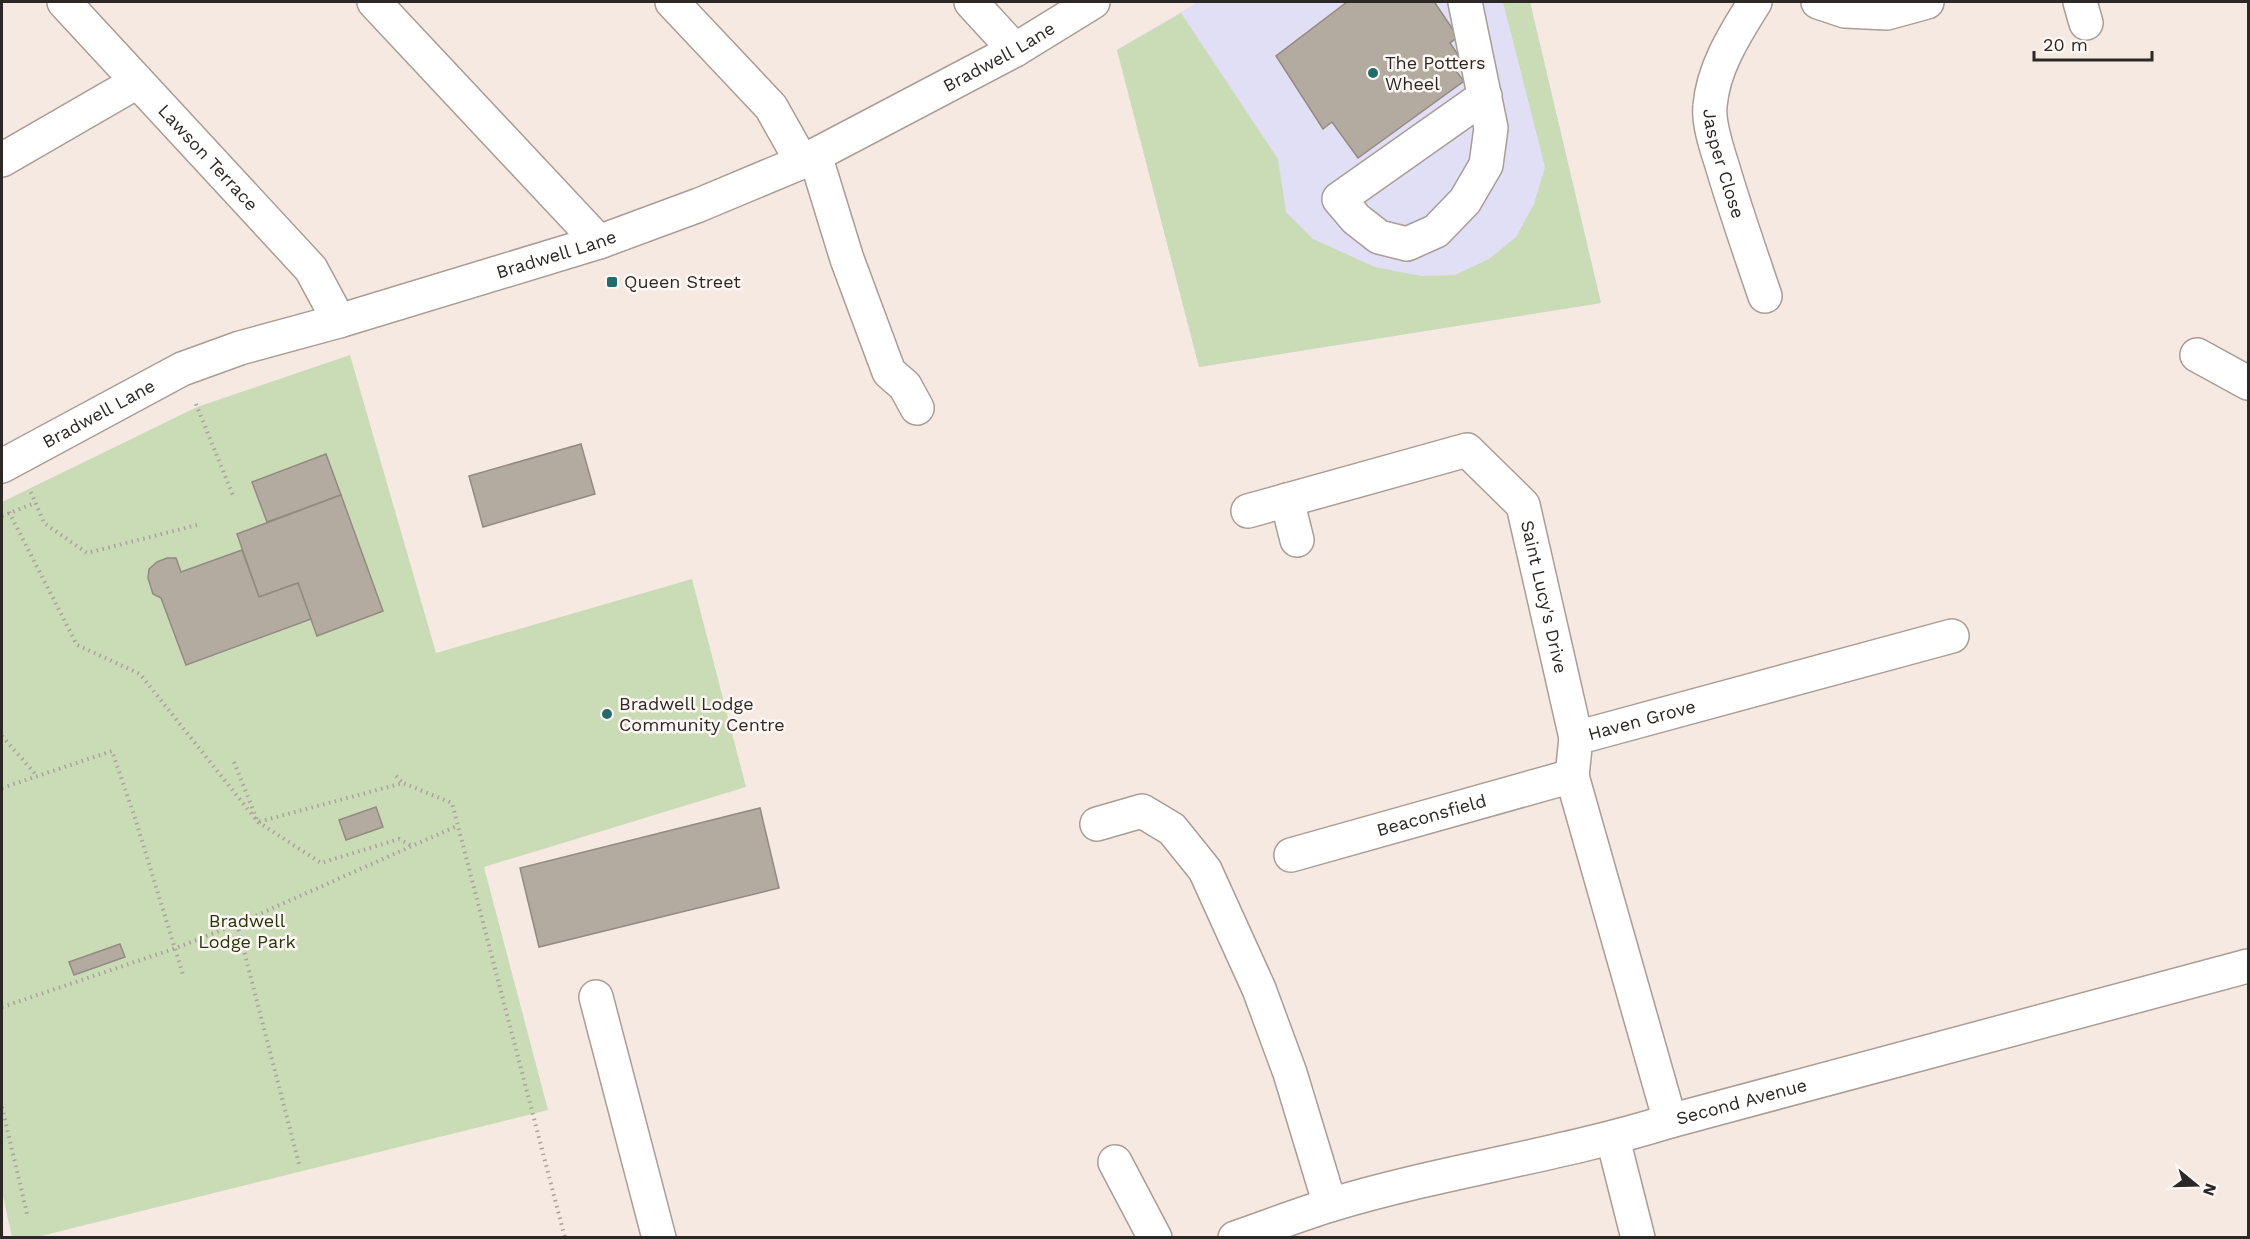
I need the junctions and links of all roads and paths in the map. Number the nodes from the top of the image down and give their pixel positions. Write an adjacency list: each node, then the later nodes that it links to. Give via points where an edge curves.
1 (64, 2): 11 (street, Lawson Terrace)
2 (374, 2): 15 (street)
3 (672, 2): 13 (street, via 771,107)
4 (971, 2): 10 (street)
5 (1093, 2): 10 (street, Bradwell Lane)
6 (1465, 2): 12 (street)
7 (1755, 2): 16 (street, Jasper Close, via 1718,68 1709,108 1726,180)
8 (1818, 2): 9 (street, via 1845,11 1887,13)
9 (1927, 2)
10 (1015, 50): 13 (street, Bradwell Lane)
11 (138, 82): 14 (street); 17 (street, Lawson Terrace, via 311,269)
12 (1485, 96): 12 (street, via 1475,103 1339,199 1379,237 1407,244 1436,231 1465,201 1486,165 1491,128)
13 (809, 159): 15 (street, Bradwell Lane); 21 (street, via 889,372 905,386)
14 (2, 160)
15 (599, 242): 17 (street, Bradwell Lane)
16 (1765, 296)
17 (339, 321): 19 (street, Bradwell Lane, via 240,348)
18 (2197, 355): 20 (street)
19 (182, 369): 22 (street, Bradwell Lane); 23 (path)
20 (2248, 382)
21 (917, 408)
22 (7, 463): 25 (path)
23 (234, 498)
24 (1287, 500): 26 (street, Saint Lucy's Drive); 30 (street); 33 (street, Saint Lucy's Drive, via 1467,450 1523,505)
25 (36, 503): 27 (path); 29 (path, via 44,523 87,553)
26 (1248, 511)
27 (9, 512): 28 (path); 40 (path, via 77,645 140,674)
28 (2, 516)
29 (197, 525)
30 (1297, 540)
31 (1952, 636): 33 (street, Haven Grove)
32 (2, 736): 35 (path)
33 (1576, 738): 37 (street, Haven Grove)
34 (234, 762): 40 (path)
35 (37, 776): 39 (path); 46 (path, via 112,751)
36 (396, 776): 38 (path)
37 (1572, 776): 44 (street, Beaconsfield); 52 (street, Haven Grove)
38 (403, 783): 40 (path); 42 (path, via 452,803)
39 (2, 788)
40 (258, 822): 43 (path, via 321,863 399,839)
41 (1097, 824): 56 (street, via 1142,812 1172,829 1205,870 1259,989 1290,1073)
42 (458, 826): 43 (path); 58 (path)
43 (412, 846): 45 (path)
44 (1291, 855)
45 (237, 924): 46 (path); 55 (path)
46 (176, 948): 48 (path); 50 (path)
47 (2248, 966): 52 (street, Second Avenue)
48 (183, 975)
49 (596, 997): 59 (street)
50 (2, 1006)
51 (2, 1107): 57 (path)
52 (1670, 1121): 53 (street, Second Avenue)
53 (1613, 1139): 56 (street, Second Avenue); 62 (street)
54 (1115, 1162): 60 (street)
55 (300, 1164)
56 (1330, 1205): 61 (street, Second Avenue)
57 (28, 1218)
58 (565, 1238)
59 (659, 1238)
60 (1155, 1238)
61 (1235, 1238)
62 (1638, 1238)

